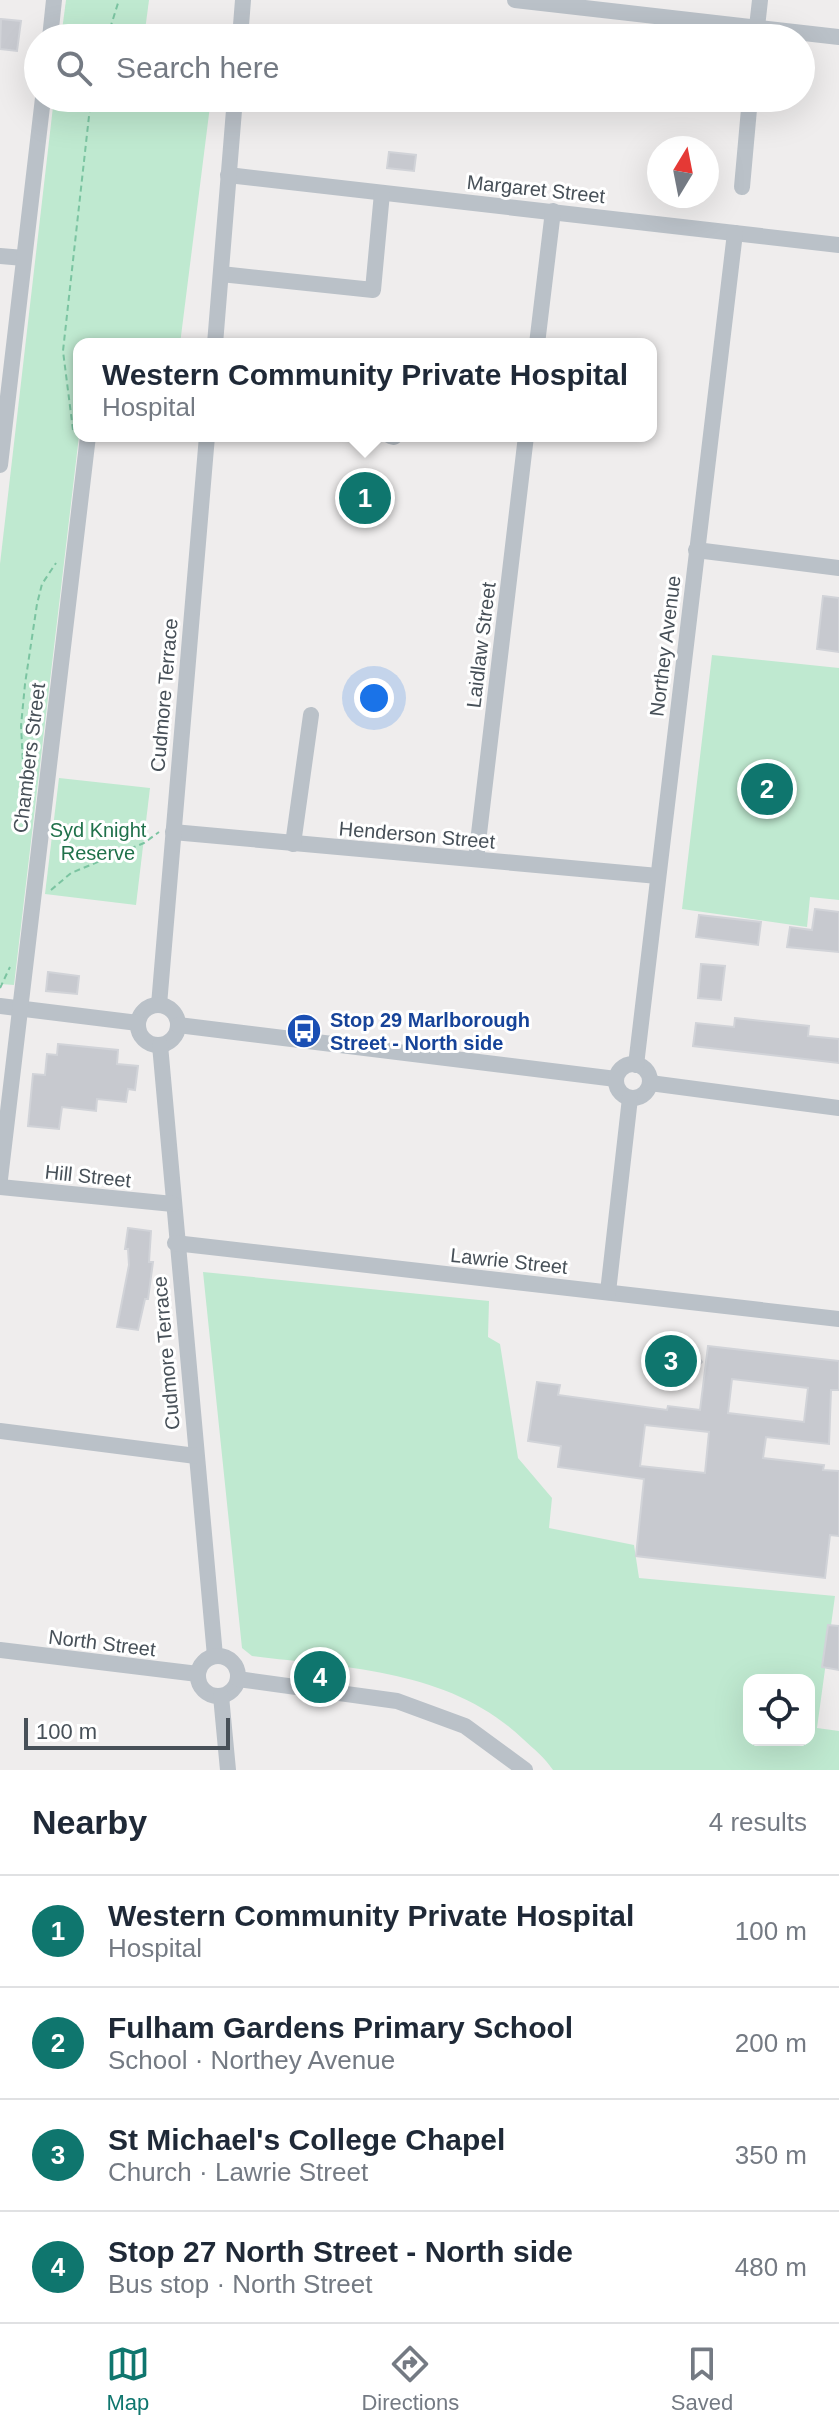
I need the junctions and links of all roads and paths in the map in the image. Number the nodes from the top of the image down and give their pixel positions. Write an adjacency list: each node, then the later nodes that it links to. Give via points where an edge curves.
1 (54, 0): 6 (street)
2 (119, 0): 7 (path)
3 (243, 0): 8 (street)
4 (515, 0): 9 (street)
5 (760, 0): 10 (street)
6 (51, 24)
7 (111, 24)
8 (241, 24)
9 (690, 24)
10 (757, 24)
11 (815, 36): 12 (street)
12 (839, 37)
13 (41, 112): 24 (street)
14 (89, 112): 28 (path, via 63,351)
15 (234, 112): 17 (street)
16 (749, 112): 18 (street)
17 (228, 175): 19 (street, Margaret Street); 25 (street)
18 (742, 187)
19 (382, 193): 20 (street, Margaret Street); 25 (street, via 373,290)
20 (553, 211): 21 (street, Margaret Street); 27 (street)
21 (735, 233): 22 (street, Margaret Street); 33 (street, Northey Avenue)
22 (839, 245)
23 (0, 256): 24 (street)
24 (24, 258): 32 (street)
25 (221, 274): 26 (street)
26 (216, 338)
27 (538, 338)
28 (73, 398)
29 (80, 442): 42 (street, Chambers Street)
30 (206, 442): 38 (street, Cudmore Terrace)
31 (525, 442): 40 (street, Laidlaw Street)
32 (0, 465)
33 (696, 550): 35 (street); 41 (street, Northey Avenue)
34 (58, 561): 37 (path, via 42,584 25,684 21,726)
35 (839, 568)
36 (311, 715): 39 (street)
37 (27, 827)
38 (173, 832): 39 (street, Henderson Street); 42 (path, via 157,831 144,843 71,873 45,894); 45 (street, Cudmore Terrace)
39 (293, 844): 40 (street, Henderson Street)
40 (476, 859): 41 (street, Henderson Street)
41 (658, 876): 51 (street, Northey Avenue)
42 (33, 892): 47 (street, Chambers Street)
43 (12, 962): 44 (path)
44 (0, 988)
45 (159, 1005): 48 (street, via 147,1008); 49 (street, via 171,1009)
46 (0, 1006): 47 (street)
47 (20, 1008): 48 (street); 56 (street, Chambers Street)
48 (138, 1023): 50 (street, via 142,1036)
49 (178, 1025): 50 (street, via 174,1038); 52 (street)
50 (160, 1045): 58 (street, Cudmore Terrace)
51 (636, 1065): 52 (street, via 624,1067); 53 (street)
52 (616, 1079): 54 (street, via 619,1090)
53 (650, 1083): 54 (street, via 645,1093); 55 (street)
54 (630, 1098): 60 (street)
55 (839, 1108)
56 (0, 1179)
57 (0, 1187): 58 (street, Hill Street)
58 (173, 1204): 59 (street, Cudmore Terrace)
59 (175, 1243): 60 (street, Lawrie Street); 63 (street, Cudmore Terrace)
60 (608, 1292): 61 (street, Lawrie Street)
61 (839, 1319)
62 (0, 1431): 63 (street)
63 (196, 1456): 65 (street, Cudmore Terrace)
64 (0, 1650): 66 (street, North Street)
65 (215, 1656): 66 (street, via 204,1661); 67 (street, via 232,1662)
66 (198, 1674): 68 (street, via 204,1690)
67 (238, 1679): 68 (street); 70 (street, via 397,1701 465,1726)
68 (221, 1696): 69 (street)
69 (228, 1770)
70 (525, 1770)

